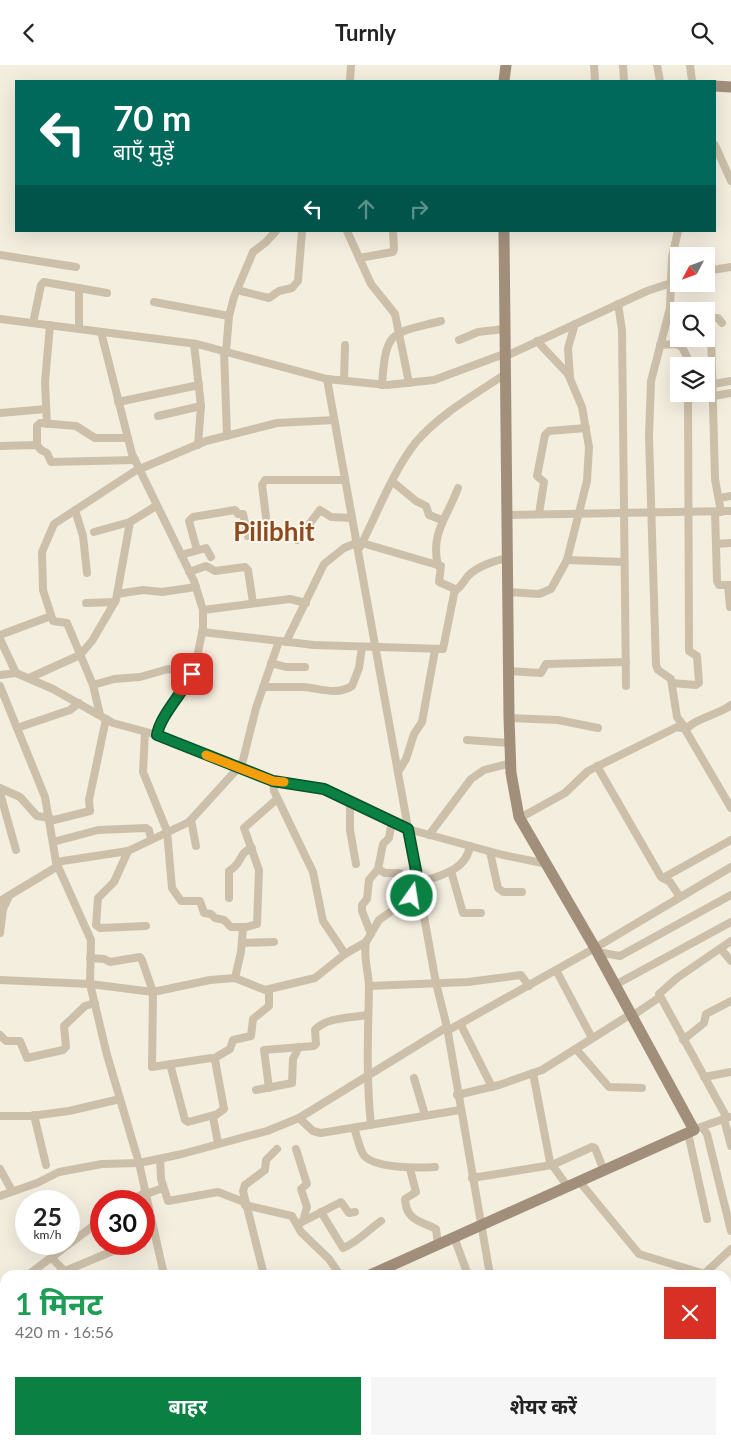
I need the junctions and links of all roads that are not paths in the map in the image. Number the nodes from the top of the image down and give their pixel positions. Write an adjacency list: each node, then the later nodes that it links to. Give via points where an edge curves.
1 (351, 65): 7 (street)
2 (506, 65): 8 (main road)
3 (594, 65): 9 (street)
4 (623, 65): 10 (street)
5 (657, 65): 11 (street)
6 (690, 65): 12 (street)
7 (350, 80)
8 (504, 80)
9 (594, 80)
10 (624, 80)
11 (660, 80)
12 (692, 80)
13 (716, 86): 14 (main road)
14 (731, 87)
15 (716, 147): 16 (street)
16 (724, 164): 17 (street); 18 (street)
17 (716, 168)
18 (731, 181)
19 (275, 232): 33 (street, via 253,252)
20 (302, 232): 33 (street, via 295,286 269,298)
21 (347, 232): 27 (street)
22 (393, 232): 27 (street, via 394,251)
23 (504, 232): 47 (main road)
24 (678, 232): 25 (street)
25 (674, 247)
26 (0, 255): 28 (street)
27 (359, 258): 48 (street, via 370,284 394,312)
28 (76, 267)
29 (731, 267): 30 (street)
30 (715, 270)
31 (670, 282): 36 (street)
32 (80, 288): 34 (street); 42 (street, via 42,283); 46 (street)
33 (237, 290): 38 (street)
34 (106, 293)
35 (154, 302): 38 (street)
36 (618, 304): 43 (street); 95 (street, via 622,330)
37 (670, 308): 54 (street)
38 (229, 314): 55 (street)
39 (715, 318): 44 (street)
40 (0, 319): 42 (street)
41 (441, 321): 48 (street)
42 (33, 323): 45 (street)
43 (575, 323): 51 (street); 60 (street, via 568,348)
44 (722, 323)
45 (50, 325): 46 (street); 73 (street)
46 (79, 329): 49 (street)
47 (504, 329): 50 (street, via 478,332); 56 (main road)
48 (399, 331): 63 (street); 66 (street, via 386,348)
49 (101, 332): 52 (street); 69 (street)
50 (459, 340)
51 (537, 341): 56 (street); 60 (street)
52 (194, 344): 55 (street); 65 (street)
53 (345, 345): 61 (street)
54 (660, 345): 57 (street, via 682,347); 96 (street, via 651,381)
55 (225, 352): 59 (street); 79 (street)
56 (504, 356): 58 (main road); 63 (street, via 434,380)
57 (687, 357)
58 (504, 375): 87 (street, via 430,428 416,443); 100 (main road)
59 (326, 379): 61 (street); 76 (street)
60 (570, 379): 78 (street, via 582,407)
61 (344, 381): 66 (street)
62 (731, 381): 64 (street)
63 (409, 383): 66 (street)
64 (715, 384)
65 (199, 385): 69 (street); 72 (street)
66 (382, 385)
67 (731, 393): 68 (street)
68 (715, 396)
69 (118, 402): 80 (street)
70 (688, 402): 97 (street)
71 (714, 402): 90 (street, via 715,479)
72 (201, 406): 75 (street); 82 (street)
73 (46, 409): 74 (street); 77 (street)
74 (0, 413)
75 (158, 416)
76 (334, 420): 79 (street, via 277,423); 86 (street)
77 (47, 424): 80 (street, via 76,426 95,438); 81 (street, via 37,426)
78 (586, 428): 98 (street, via 549,431 545,435 537,476 544,483); 99 (street, via 588,470)
79 (227, 436): 82 (street)
80 (128, 438): 84 (street)
81 (37, 445): 83 (street); 84 (street, via 47,453 51,462)
82 (198, 445): 85 (street)
83 (0, 446)
84 (135, 460): 85 (street)
85 (139, 469): 91 (street); 92 (street)
86 (345, 480): 101 (street, via 263,481); 102 (street)
87 (393, 482): 103 (street, via 426,506 430,516); 110 (street)
88 (458, 489): 103 (street)
89 (731, 496): 90 (street)
90 (720, 498): 94 (street)
91 (156, 506): 104 (street); 112 (street)
92 (75, 510): 119 (street, via 84,541); 130 (street, via 54,524 42,552 43,590)
93 (731, 511): 94 (street)
94 (718, 512): 97 (street); 109 (street)
95 (624, 513): 96 (street); 99 (street); 116 (street)
96 (651, 513): 97 (street); 146 (street, via 656,665)
97 (689, 513): 146 (street, via 689,651 698,656 699,683)
98 (539, 514): 99 (street); 100 (street)
99 (578, 514): 115 (street)
100 (506, 515): 114 (main road)
101 (266, 517)
102 (352, 518): 107 (street, via 335,518 320,511); 110 (street)
103 (442, 520): 117 (street, via 435,544)
104 (130, 522): 105 (street); 124 (street)
105 (94, 532)
106 (248, 536): 111 (street, via 243,515 235,510 194,517 189,521)
107 (298, 540)
108 (731, 543): 109 (street)
109 (716, 544): 120 (street, via 717,584)
110 (359, 546): 117 (street); 127 (street, via 344,548 324,564); 135 (street)
111 (198, 550): 112 (street); 113 (street, via 206,548)
112 (181, 555): 118 (street)
113 (211, 557)
114 (507, 559): 122 (street, via 494,560 470,575); 123 (main road)
115 (567, 560): 116 (street); 123 (street, via 553,586 544,593)
116 (624, 562): 138 (street)
117 (438, 565): 122 (street, via 442,569 439,582 454,587)
118 (190, 572): 121 (street); 126 (street, via 206,566 215,571 245,567)
119 (87, 573)
120 (729, 585): 128 (street)
121 (196, 587): 124 (street, via 162,592 143,589); 129 (street)
122 (455, 591): 136 (street, via 445,646)
123 (508, 593): 141 (main road)
124 (116, 598): 125 (street); 137 (street, via 92,641)
125 (86, 603)
126 (253, 603): 127 (street, via 296,599); 129 (street)
127 (306, 603): 133 (street)
128 (730, 607)
129 (203, 610): 131 (street)
130 (51, 617): 132 (street); 137 (street, via 55,623 67,623)
131 (202, 633): 133 (street); 143 (street, via 198,660)
132 (0, 637): 142 (street)
133 (282, 641): 134 (street); 139 (street)
134 (362, 647): 135 (street); 150 (street, via 360,668 352,686 347,689)
135 (375, 648): 136 (street); 165 (street)
136 (435, 651): 165 (street, via 422,722)
137 (80, 655): 145 (street); 147 (street)
138 (626, 662): 141 (street, via 546,664 541,673); 149 (street)
139 (272, 663): 140 (street); 150 (street)
140 (305, 667)
141 (509, 671): 154 (main road)
142 (16, 673): 144 (street); 145 (street)
143 (192, 674): 147 (street, via 168,669); 159 (street, via 180,697 161,721)
144 (0, 675)
145 (29, 678): 151 (street)
146 (672, 683): 157 (street, via 677,717)
147 (93, 685): 153 (street)
148 (0, 686): 155 (street)
149 (626, 686)
150 (263, 687): 164 (street)
151 (79, 703): 153 (street); 155 (street, via 70,710)
152 (731, 705): 157 (street, via 722,712 690,724)
153 (103, 717): 158 (street); 173 (street, via 90,811)
154 (509, 718): 156 (street, via 566,721); 161 (main road)
155 (17, 728): 173 (street, via 45,797)
156 (598, 728)
157 (686, 729): 163 (street, via 675,728); 171 (street)
158 (145, 732): 159 (street); 177 (street, via 143,772)
159 (157, 735): 164 (street)
160 (466, 740): 161 (street)
161 (510, 743): 162 (main road)
162 (511, 763): 172 (main road); 178 (street, via 484,770 471,779)
163 (597, 767): 172 (street, via 585,773 565,793); 194 (street)
164 (240, 768): 166 (street); 174 (street)
165 (398, 772): 176 (street)
166 (273, 781): 169 (street); 170 (street, via 324,789)
167 (0, 788): 173 (street, via 20,797 37,816)
168 (0, 793): 185 (street)
169 (277, 799): 184 (street, via 245,825); 215 (street, via 313,872 323,921)
170 (350, 801): 175 (street); 190 (street, via 350,830)
171 (731, 808)
172 (520, 818): 188 (main road)
173 (50, 820): 181 (street)
174 (191, 820): 177 (street); 182 (street)
175 (392, 821): 176 (street); 192 (street)
176 (408, 829): 178 (street); 195 (street)
177 (167, 831): 179 (street); 206 (street, via 171,885 179,899 199,901 204,913 224,920 230,926)
178 (429, 835): 183 (street)
179 (151, 839): 181 (street, via 146,828 96,830); 186 (street)
180 (731, 840): 194 (street)
181 (53, 842): 189 (street)
182 (196, 846)
183 (470, 846): 187 (street); 193 (street, via 466,858)
184 (252, 848): 201 (street, via 244,852 236,868 229,871); 206 (street, via 260,875 257,924)
185 (16, 850)
186 (128, 851): 189 (street); 205 (street, via 114,882 98,898 96,925 100,928)
187 (490, 852): 188 (street); 196 (street, via 498,889)
188 (547, 863): 214 (main road)
189 (57, 864): 197 (street); 216 (street, via 91,940)
190 (356, 864)
191 (731, 867): 200 (street)
192 (378, 869): 199 (street, via 385,873 400,873); 208 (street, via 369,880 367,899 361,908)
193 (451, 871): 195 (street); 203 (street, via 463,913)
194 (663, 878): 200 (street, via 670,882)
195 (419, 887): 199 (street); 221 (street)
196 (522, 892)
197 (9, 895): 202 (street); 207 (street, via 3,909)
198 (731, 895): 214 (street, via 620,956)
199 (412, 896): 208 (street, via 379,920)
200 (680, 897): 214 (street)
201 (229, 898)
202 (0, 901)
203 (481, 913)
204 (731, 922): 223 (street)
205 (146, 926)
206 (244, 927): 212 (street)
207 (0, 933)
208 (371, 934): 211 (street)
209 (731, 941): 213 (street)
210 (274, 942): 212 (street)
211 (366, 942): 215 (street); 224 (street, via 364,955)
212 (242, 943): 219 (street)
213 (721, 949): 217 (street); 228 (street, via 660,991)
214 (596, 950): 218 (street); 223 (main road)
215 (345, 954): 226 (street, via 315,978)
216 (90, 958): 222 (street); 227 (street, via 110,962 140,957)
217 (731, 961)
218 (556, 970): 225 (street); 236 (street)
219 (235, 978): 226 (street); 227 (street)
220 (0, 980): 222 (street)
221 (436, 983): 224 (street); 225 (street, via 468,983 521,975); 234 (street)
222 (90, 984): 227 (street); 230 (street)
223 (615, 985): 232 (main road)
224 (369, 986): 231 (street)
225 (529, 986): 233 (street)
226 (268, 990): 240 (street, via 269,1006 253,1019 251,1036 233,1040 230,1049)
227 (153, 992): 241 (street, via 152,1066)
228 (660, 997): 232 (street); 237 (street)
229 (731, 1001): 237 (street, via 706,1014 704,1023)
230 (95, 1003): 235 (street, via 85,1005 64,1026 66,1047 63,1050 27,1058 20,1041 6,1041); 252 (street)
231 (367, 1015): 238 (street, via 325,1023 315,1030 315,1045); 245 (street)
232 (632, 1015): 236 (street); 262 (main road)
233 (460, 1025): 234 (street); 247 (street)
234 (447, 1029): 245 (street); 251 (street)
235 (0, 1035)
236 (592, 1039): 239 (street)
237 (683, 1040): 244 (street)
238 (299, 1047): 248 (street, via 293,1059 292,1083); 248 (street, via 264,1050)
239 (576, 1049): 243 (street); 249 (street, via 609,1087)
240 (213, 1059): 241 (street); 255 (street, via 224,1109)
241 (170, 1064): 255 (street, via 185,1120)
242 (731, 1072): 244 (street)
243 (533, 1073): 247 (street); 270 (street)
244 (704, 1077): 258 (street)
245 (366, 1078): 259 (street); 260 (street)
246 (414, 1078): 256 (street)
247 (492, 1087): 251 (street)
248 (269, 1088): 250 (street)
249 (642, 1088)
250 (256, 1090)
251 (457, 1095): 253 (street)
252 (120, 1099): 254 (street); 268 (street)
253 (460, 1110): 256 (street); 275 (street)
254 (34, 1115): 257 (street); 269 (street)
255 (214, 1115): 263 (street)
256 (425, 1115): 260 (street)
257 (0, 1116)
258 (727, 1117): 262 (street); 264 (street)
259 (299, 1118): 261 (street, via 313,1131 321,1133); 263 (street, via 267,1131)
260 (371, 1125): 261 (street)
261 (354, 1128): 273 (street, via 364,1157)
262 (695, 1130): 274 (main road); 286 (street); 291 (street, via 707,1134)
263 (218, 1143): 267 (street)
264 (731, 1146)
265 (277, 1149): 283 (street, via 266,1160 265,1170 244,1186)
266 (296, 1149): 288 (street, via 307,1184 301,1189 306,1207)
267 (160, 1159): 268 (street); 278 (street)
268 (139, 1163): 279 (street); 281 (street, via 102,1164 58,1172)
269 (46, 1165)
270 (552, 1165): 274 (street, via 593,1147); 275 (street); 277 (street)
271 (435, 1167): 273 (street)
272 (0, 1169): 281 (street)
273 (410, 1169): 294 (street, via 416,1192 405,1199 405,1203 415,1221 436,1229)
274 (604, 1171): 276 (main road)
275 (472, 1179): 289 (street)
276 (579, 1181): 277 (main road); 309 (street, via 639,1254)
277 (568, 1187): 289 (main road)
278 (163, 1188): 280 (street); 283 (street, via 170,1202 218,1192)
279 (145, 1190)
280 (155, 1190)
281 (12, 1191): 282 (street)
282 (0, 1196)
283 (245, 1203): 288 (street, via 290,1215); 304 (street)
284 (355, 1211): 285 (street, via 349,1213 341,1202)
285 (321, 1212): 287 (street, via 343,1248 360,1239); 288 (street)
286 (707, 1219)
287 (381, 1221)
288 (300, 1223): 305 (street, via 305,1236)
289 (480, 1225): 292 (main road); 308 (street)
290 (90, 1229): 297 (street)
291 (731, 1231)
292 (454, 1237): 294 (main road); 307 (street)
293 (155, 1240): 303 (street)
294 (438, 1244): 306 (main road)
295 (731, 1249): 299 (street)
296 (105, 1255): 302 (street)
297 (52, 1258): 300 (street); 301 (street)
298 (731, 1259): 299 (street)
299 (720, 1261): 310 (street)
300 (35, 1270)
301 (63, 1270)
302 (73, 1270)
303 (163, 1270)
304 (263, 1270)
305 (337, 1270)
306 (381, 1270)
307 (466, 1270)
308 (489, 1270)
309 (691, 1270)
310 (709, 1270)

